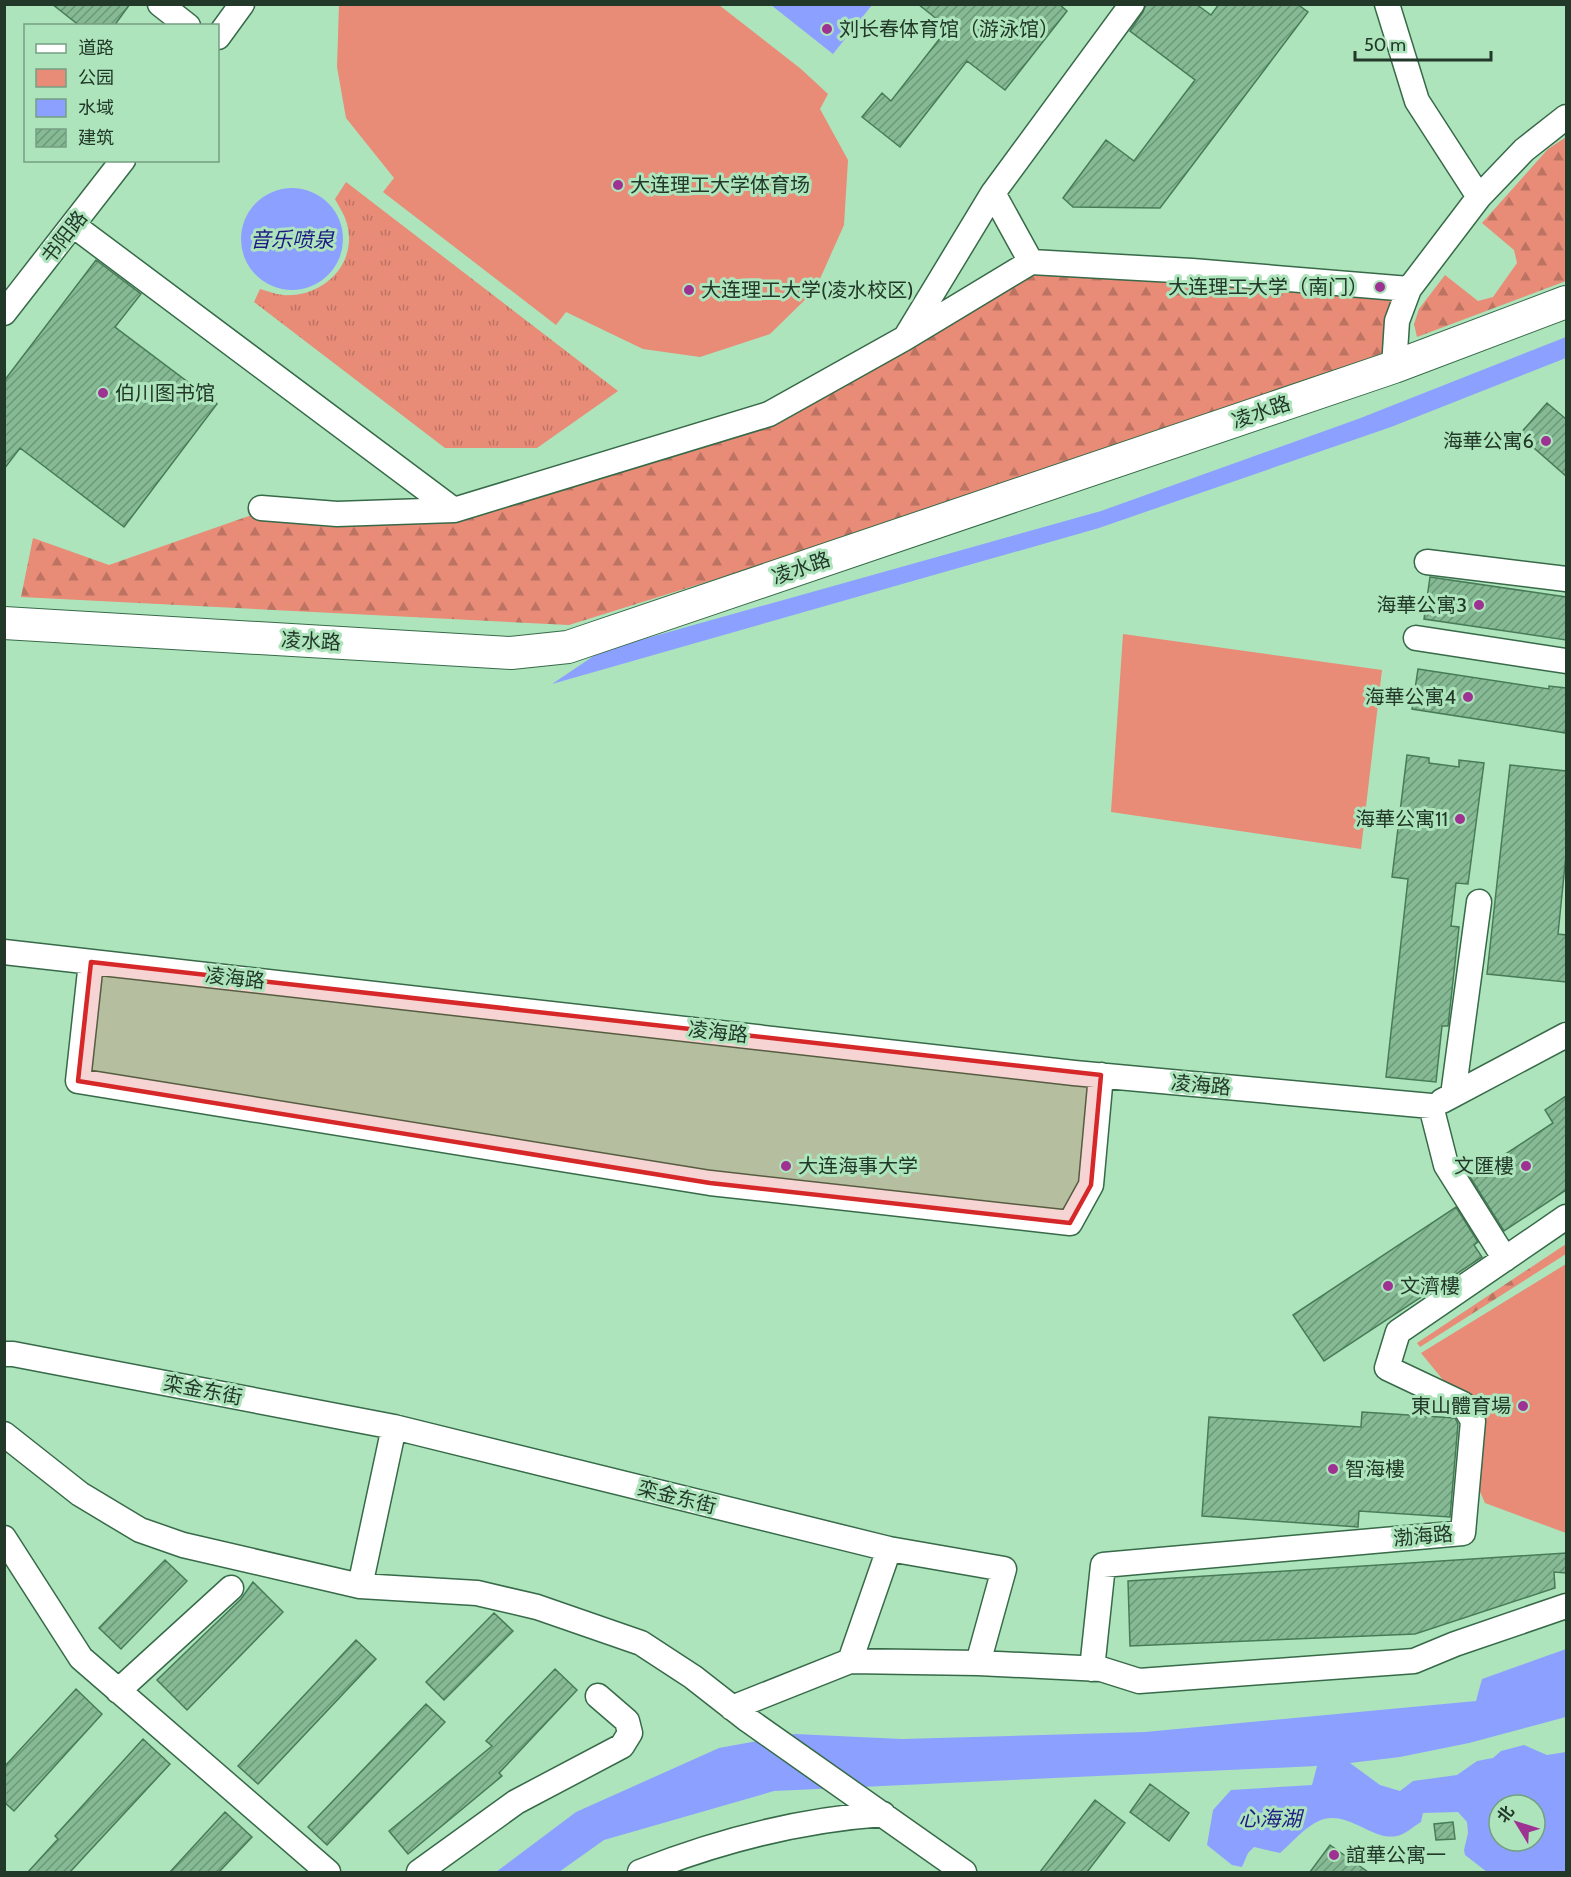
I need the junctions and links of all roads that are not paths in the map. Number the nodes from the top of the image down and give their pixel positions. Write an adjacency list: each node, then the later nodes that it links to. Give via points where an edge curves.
1 (160, 4): 5 (street)
2 (242, 4): 6 (street)
3 (1132, 4): 9 (street)
4 (1387, 4): 10 (street, via 1417,101)
5 (185, 24)
6 (219, 36)
7 (1566, 117): 10 (street, via 1524,150)
8 (121, 162): 11 (street, 书阳路)
9 (993, 193): 12 (street); 16 (street)
10 (1479, 197): 13 (street)
11 (73, 225): 15 (street, 书阳路); 19 (street)
12 (1031, 262): 13 (street); 16 (street)
13 (1409, 289): 17 (street, via 1398,321)
14 (1566, 302): 17 (main road, 凌水路)
15 (4, 313)
16 (905, 338): 19 (street, via 769,414)
17 (1394, 367): 22 (main road, 凌水路, via 568,647 511,653)
18 (261, 508): 19 (street, via 337,514)
19 (454, 510)
20 (1427, 562): 21 (street)
21 (1566, 579)
22 (4, 623)
23 (1416, 638): 24 (street)
24 (1566, 661)
25 (1479, 902): 30 (street)
26 (4, 952): 27 (street, 凌海路)
27 (92, 962): 29 (street, 凌海路); 29 (street, via 78,1081 710,1183 1070,1223 1091,1185)
28 (1566, 1035): 30 (street)
29 (1101, 1075): 31 (street, 凌海路)
30 (1453, 1095): 31 (street)
31 (1431, 1106): 33 (street, via 1446,1165)
32 (1566, 1217): 33 (street, 渤海路)
33 (1505, 1259): 44 (street, 渤海路, via 1398,1332 1387,1368 1463,1404 1473,1421 1463,1533 1103,1565)
34 (4, 1354): 35 (street, 栾金东街)
35 (394, 1427): 38 (street, 栾金东街); 39 (street)
36 (4, 1434): 39 (street, via 80,1494 140,1530 183,1545)
37 (4, 1538): 45 (street, via 81,1658)
38 (889, 1549): 42 (street); 43 (street, 栾金东街, via 1004,1569)
39 (360, 1586): 47 (street, via 477,1593 537,1607 641,1643)
40 (231, 1587): 45 (street)
41 (1566, 1606): 44 (street, via 1414,1662 1139,1681)
42 (850, 1661): 43 (street); 47 (street)
43 (978, 1663): 44 (street)
44 (1092, 1668)
45 (118, 1690): 49 (street)
46 (598, 1696): 50 (street, via 627,1721 630,1733 622,1746 516,1802)
47 (740, 1714): 48 (street)
48 (877, 1810): 51 (street, via 760,1832); 52 (street)
49 (328, 1872)
50 (419, 1872)
51 (640, 1872)
52 (964, 1872)

